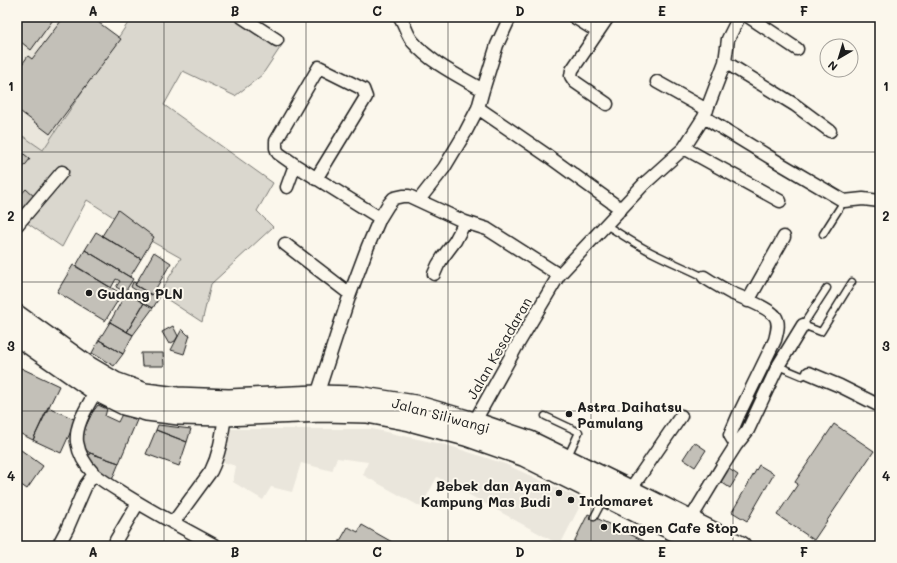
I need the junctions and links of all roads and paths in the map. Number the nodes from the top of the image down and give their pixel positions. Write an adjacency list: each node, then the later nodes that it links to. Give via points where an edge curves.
1 (242, 17): 9 (street)
2 (400, 17): 13 (street, via 412,41 429,57)
3 (574, 17): 8 (street)
4 (608, 17): 8 (street)
5 (739, 17): 11 (street, Jalan Kesadaran, via 728,39)
6 (749, 17): 10 (street)
7 (508, 18): 13 (street)
8 (598, 32): 14 (street, via 570,76)
9 (277, 40)
10 (797, 49)
11 (725, 62): 16 (street, Jalan Kesadaran); 17 (street, via 795,105)
12 (657, 82): 16 (street)
13 (483, 90): 15 (street)
14 (607, 104)
15 (478, 108): 23 (street, via 444,168); 27 (street)
16 (706, 114): 18 (street, Jalan Kesadaran); 25 (street, via 781,164)
17 (830, 131)
18 (684, 148): 24 (street); 27 (street, Jalan Kesadaran, via 644,184)
19 (295, 165): 21 (street); 21 (street, via 278,153 276,141 319,67 363,89 366,97); 22 (street)
20 (62, 172): 30 (street)
21 (316, 179): 28 (street)
22 (287, 187)
23 (419, 200): 28 (street, via 409,196 394,198); 29 (street)
24 (780, 201)
25 (844, 201): 26 (street); 32 (lane)
26 (880, 201)
27 (622, 209): 31 (street, Jalan Kesadaran)
28 (380, 218): 40 (street)
29 (465, 222): 35 (street); 36 (street, via 487,230)
30 (17, 225)
31 (606, 225): 36 (street, Jalan Kesadaran); 37 (lane, via 632,242)
32 (823, 234)
33 (784, 237): 41 (street)
34 (285, 244): 40 (street)
35 (434, 274)
36 (559, 275): 53 (street, Jalan Kesadaran)
37 (704, 278): 41 (street)
38 (852, 282): 43 (lane, via 821,332)
39 (827, 288): 43 (lane)
40 (350, 294): 48 (street)
41 (748, 301): 54 (street, via 775,316 778,329 730,435)
42 (17, 315): 48 (main road, Jalan Siliwangi, via 88,366 115,382 145,393 228,399)
43 (803, 325): 45 (street)
44 (17, 336): 47 (main road, Jalan Siliwangi)
45 (778, 366): 46 (lane, via 802,376); 54 (street, via 748,430)
46 (809, 373): 49 (street)
47 (96, 391): 50 (main road, Jalan Siliwangi, via 124,405 146,411); 56 (street, via 82,418 77,442 81,455)
48 (317, 395): 53 (main road, Jalan Siliwangi, via 357,396 415,405)
49 (880, 406)
50 (224, 416): 53 (main road, Jalan Siliwangi, via 367,413); 62 (street, via 222,438 211,471)
51 (545, 416): 55 (lane, via 579,432)
52 (681, 416): 57 (street)
53 (470, 429): 55 (main road, Jalan Siliwangi, via 530,441); 58 (main road, Jalan Siliwangi)
54 (736, 444): 61 (street)
55 (567, 459): 57 (main road, Jalan Siliwangi)
56 (94, 474): 59 (street); 63 (street, via 86,485)
57 (630, 490): 61 (main road, Jalan Siliwangi)
58 (604, 496): 60 (lane); 66 (main road, Jalan Siliwangi)
59 (138, 503): 62 (street); 64 (street, via 116,540)
60 (594, 517)
61 (690, 520): 67 (main road, Jalan Siliwangi)
62 (174, 523): 65 (street)
63 (58, 546)
64 (119, 546)
65 (216, 546)
66 (704, 546)
67 (741, 546)

